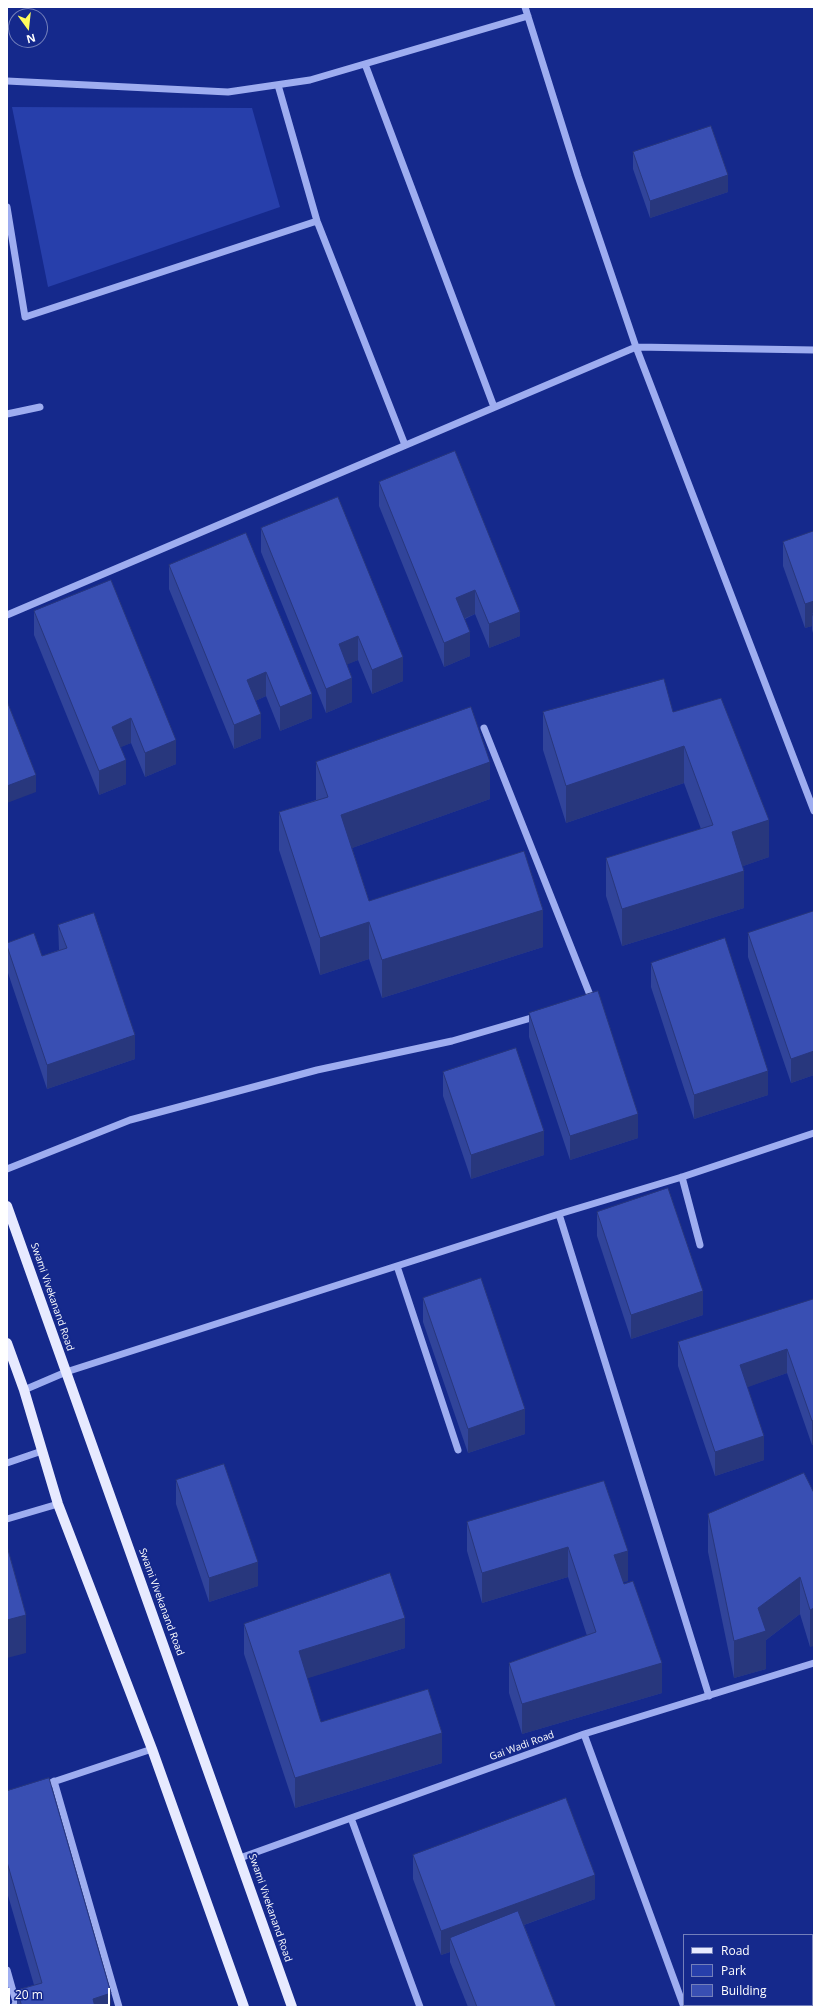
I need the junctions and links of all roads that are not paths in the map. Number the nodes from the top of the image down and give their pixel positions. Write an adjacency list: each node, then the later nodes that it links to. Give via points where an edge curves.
1 (525, 7): 2 (street)
2 (528, 16): 3 (street); 8 (street, via 578,176)
3 (365, 64): 5 (street, via 310,80); 11 (street)
4 (7, 82): 5 (street, via 228,92)
5 (278, 85): 7 (street)
6 (7, 207): 7 (street, via 25,317)
7 (317, 222): 13 (street)
8 (636, 347): 9 (street); 11 (street); 16 (street)
9 (814, 350)
10 (40, 407): 12 (street)
11 (494, 407): 13 (street)
12 (7, 414)
13 (405, 445): 14 (street)
14 (7, 615)
15 (484, 728): 17 (street, via 594,1000)
16 (814, 811)
17 (586, 1002)
18 (549, 1013): 20 (street, via 452,1041 317,1070 130,1120)
19 (814, 1133): 21 (street)
20 (7, 1169)
21 (682, 1177): 23 (street); 24 (street)
22 (7, 1206): 27 (main road, Swami Vivekanand Road)
23 (559, 1214): 25 (street); 35 (street)
24 (700, 1245)
25 (397, 1266): 27 (street); 29 (street)
26 (7, 1343): 28 (main road)
27 (66, 1372): 28 (street); 41 (main road, Swami Vivekanand Road)
28 (24, 1390): 30 (main road)
29 (458, 1450)
30 (42, 1452): 31 (street); 32 (main road)
31 (7, 1463)
32 (58, 1504): 33 (street); 37 (main road)
33 (7, 1519)
34 (814, 1663): 35 (street, Gai Wadi Road)
35 (710, 1696): 36 (street, Gai Wadi Road)
36 (584, 1734): 40 (street, Gai Wadi Road); 43 (street)
37 (152, 1749): 38 (street); 46 (main road)
38 (54, 1781): 39 (street); 45 (street)
39 (41, 1786)
40 (352, 1818): 41 (street, Gai Wadi Road); 48 (street)
41 (240, 1858): 47 (main road, Swami Vivekanand Road)
42 (7, 1970): 44 (street, via 16,2002)
43 (683, 2004)
44 (14, 2007)
45 (119, 2007)
46 (244, 2007)
47 (292, 2007)
48 (420, 2007)

